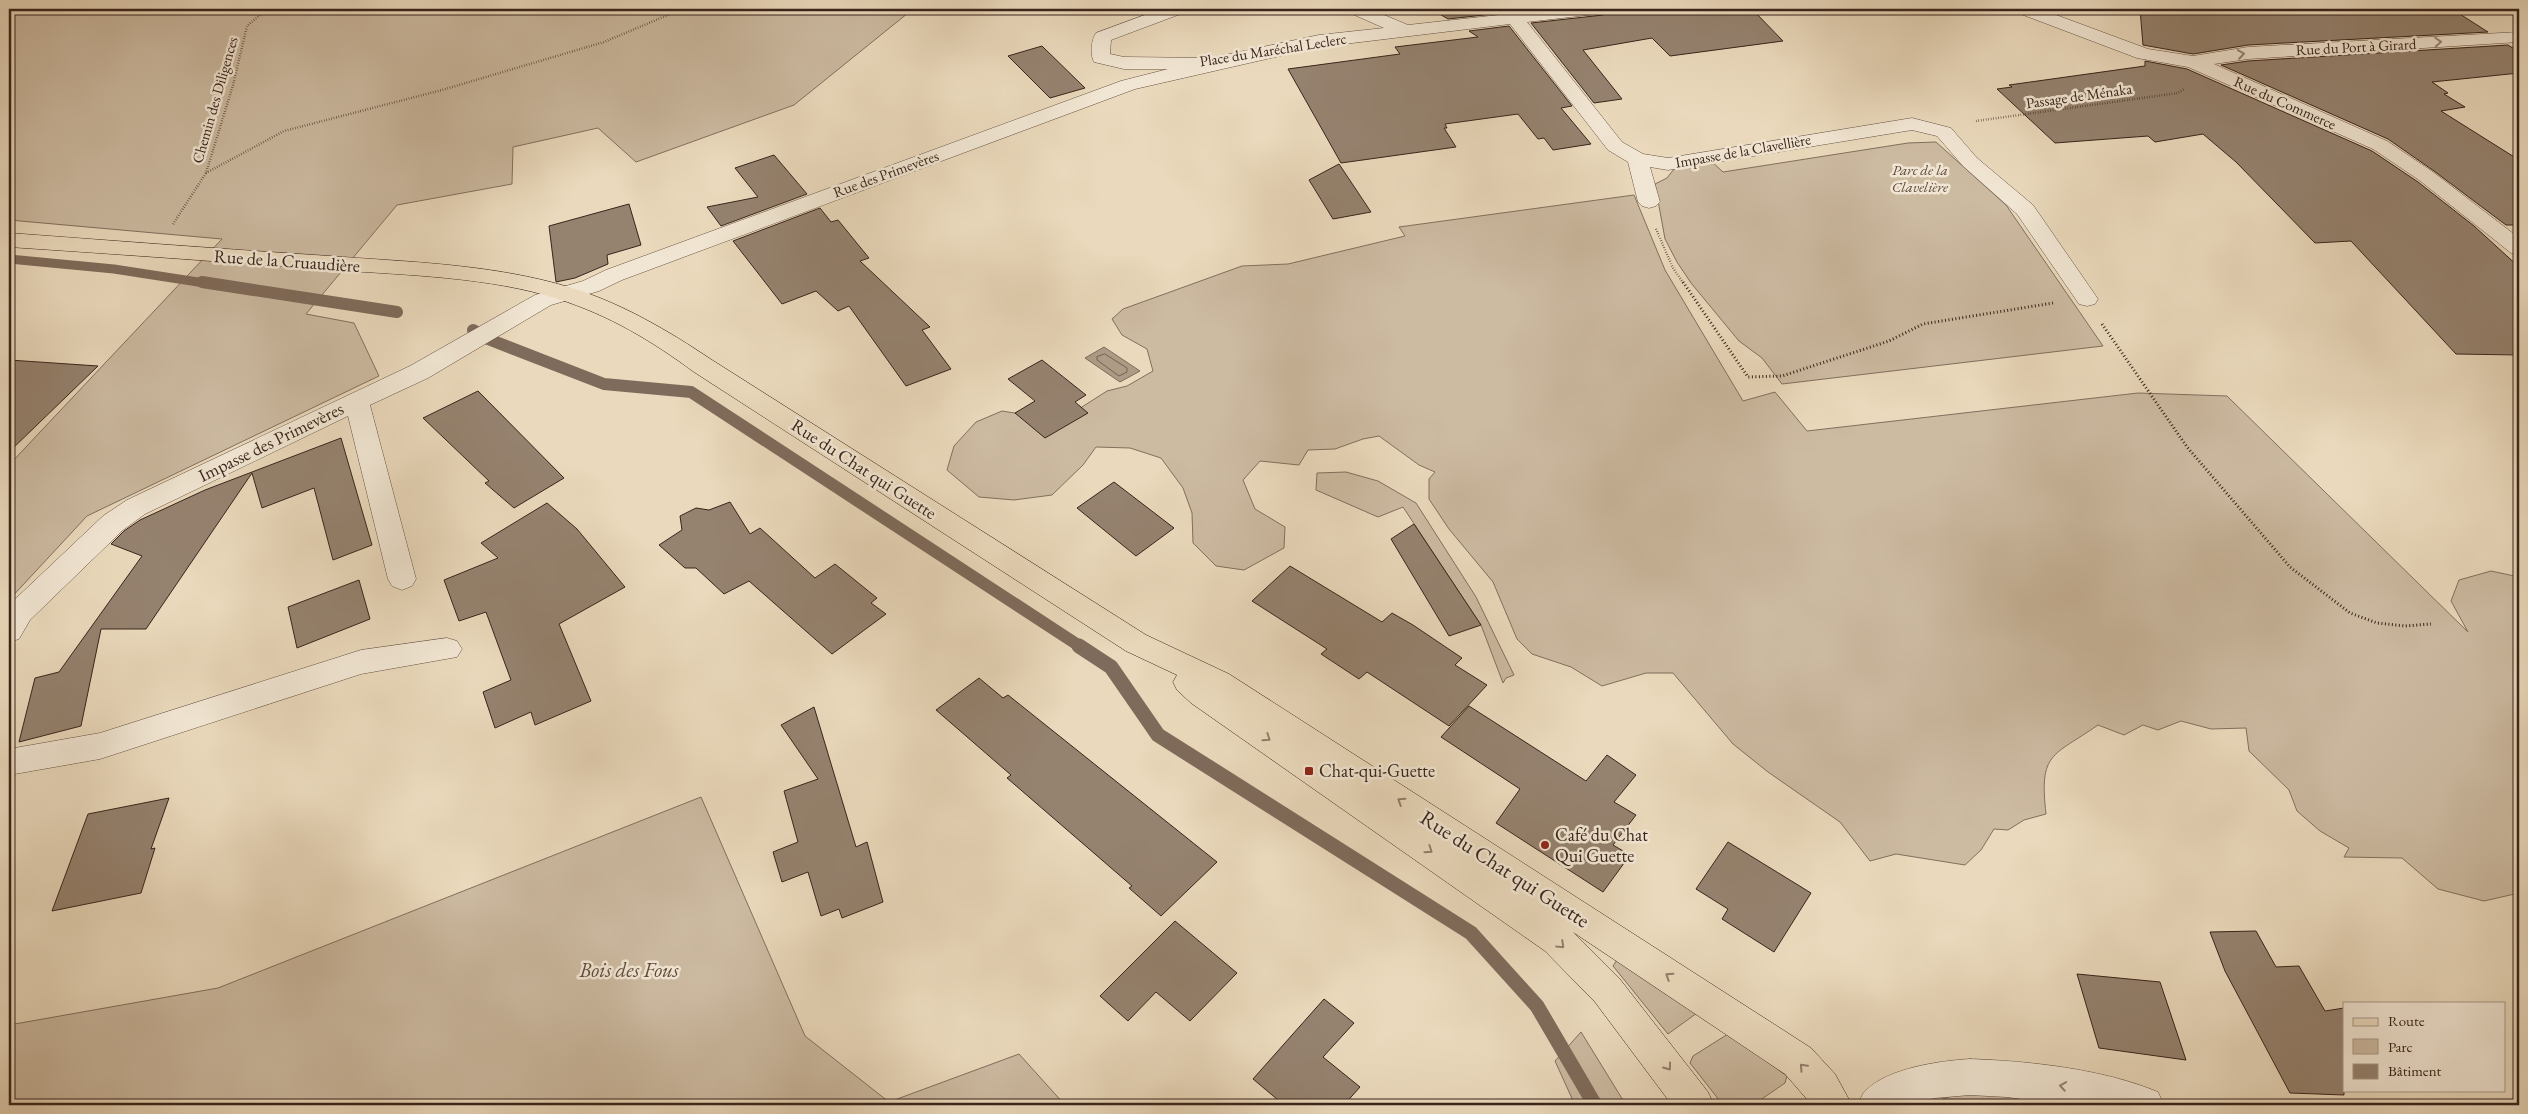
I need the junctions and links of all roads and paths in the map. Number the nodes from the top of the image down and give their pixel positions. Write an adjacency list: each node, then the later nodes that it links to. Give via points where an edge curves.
1 (267, 9): 14 (path, Chemin des Diligences, via 247,26)
2 (682, 9): 14 (path, via 604,42 284,132)
3 (1176, 9): 10 (street, Place du Maréchal Leclerc, via 1102,36 1101,58 1124,63)
4 (1356, 9): 8 (street, Place du Maréchal Leclerc)
5 (1597, 9): 7 (street)
6 (2024, 9): 11 (street, Rue du Commerce, via 2144,54)
7 (1515, 19): 8 (street); 13 (street, Impasse de la Clavellière, via 1615,146)
8 (1404, 30): 10 (street, Place du Maréchal Leclerc, via 1319,41)
9 (2519, 37): 11 (street, Rue du Port à Girard, one-way to 9, via 2248,53)
10 (1211, 64): 19 (street, Rue des Primevères, via 1128,84 591,286)
11 (2202, 66): 12 (path, Passage de Ménaka, via 2178,93 1977,121); 17 (street, Rue du Commerce, via 2380,145)
12 (1944, 132): 13 (street, Impasse de la Clavellière, via 1912,124 1887,126 1668,164); 20 (street, via 1970,162 2025,210)
13 (1637, 159): 15 (street)
14 (206, 173): 18 (path, Chemin des Diligences)
15 (1649, 202): 20 (path, via 1658,236 1672,268 1748,377 1782,376 1889,341 1924,324)
16 (9, 240): 18 (main road, Rue de la Cruaudière)
17 (2519, 248)
18 (156, 252): 19 (main road, Rue de la Cruaudière, via 414,269 499,279)
19 (564, 293): 21 (street, Impasse des Primevères, via 543,300 419,372); 26 (main road, Rue du Chat qui Guette, via 628,318 663,338)
20 (2087, 299): 23 (path, via 2107,334 2187,447 2290,567 2350,613 2377,624)
21 (357, 401): 22 (street); 24 (street, Impasse des Primevères, via 136,506 113,523 20,612)
22 (402, 579)
23 (2431, 624)
24 (9, 631)
25 (446, 649): 27 (street, via 361,662 100,746)
26 (1158, 656): 28 (main road, Rue du Chat qui Guette, one-way to 28, via 1202,694 1556,940 1607,990); 29 (main road, Rue du Chat qui Guette, one-way to 26, via 1822,1087 1798,1061 1215,680)
27 (9, 762)
28 (1695, 1105)
29 (1833, 1105)
30 (1877, 1105): 31 (street, one-way to 30, via 2065,1085 1968,1076 1916,1083 1890,1094)
31 (2145, 1105)

